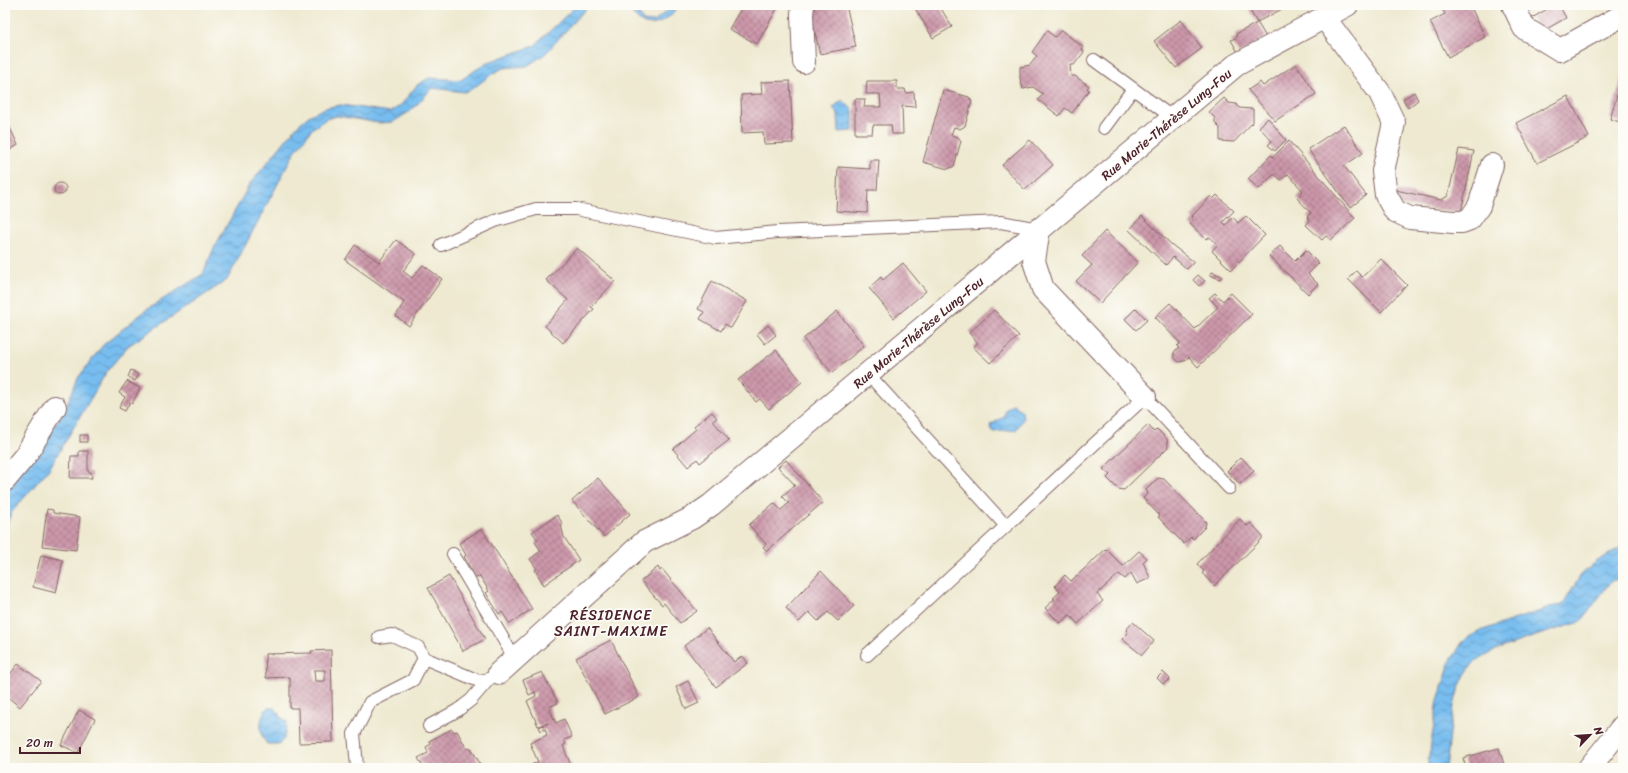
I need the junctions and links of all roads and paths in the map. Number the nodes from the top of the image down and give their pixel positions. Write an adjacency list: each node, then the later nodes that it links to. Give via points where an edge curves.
1 (803, 5): 7 (street)
2 (1347, 5): 5 (street, Rue Marie-Thérèse Lung-Fou)
3 (1513, 5): 4 (street, via 1524,28 1560,50)
4 (1623, 15)
5 (1324, 17): 9 (street, Rue Marie-Thérèse Lung-Fou, via 1236,65); 11 (street, via 1380,93 1394,123 1383,171 1386,195 1395,211 1410,218 1453,222 1470,219 1479,206)
6 (1094, 60): 8 (lane)
7 (804, 62)
8 (1133, 89): 9 (lane); 10 (lane)
9 (1172, 118): 12 (street, Rue Marie-Thérèse Lung-Fou)
10 (1104, 128)
11 (1492, 165)
12 (1040, 229): 13 (lane, via 1001,222 778,232 716,238 576,209 536,208 496,221); 14 (street, Rue Marie-Thérèse Lung-Fou); 15 (street, via 1034,261 1043,289)
13 (441, 245)
14 (868, 374): 19 (lane); 24 (street, Rue Marie-Thérèse Lung-Fou, via 711,505 692,518 644,542)
15 (1145, 397): 18 (lane); 19 (lane)
16 (55, 406): 17 (street, via 25,456)
17 (5, 480)
18 (1229, 488)
19 (1006, 526): 22 (lane)
20 (453, 554): 24 (lane)
21 (379, 637): 23 (lane, via 392,635 418,646)
22 (867, 655)
23 (424, 658): 24 (lane, via 479,682); 27 (lane, via 413,680 370,702 354,734)
24 (501, 670): 25 (lane, via 471,700)
25 (429, 726)
26 (1623, 726): 28 (street)
27 (357, 766)
28 (1589, 768)

